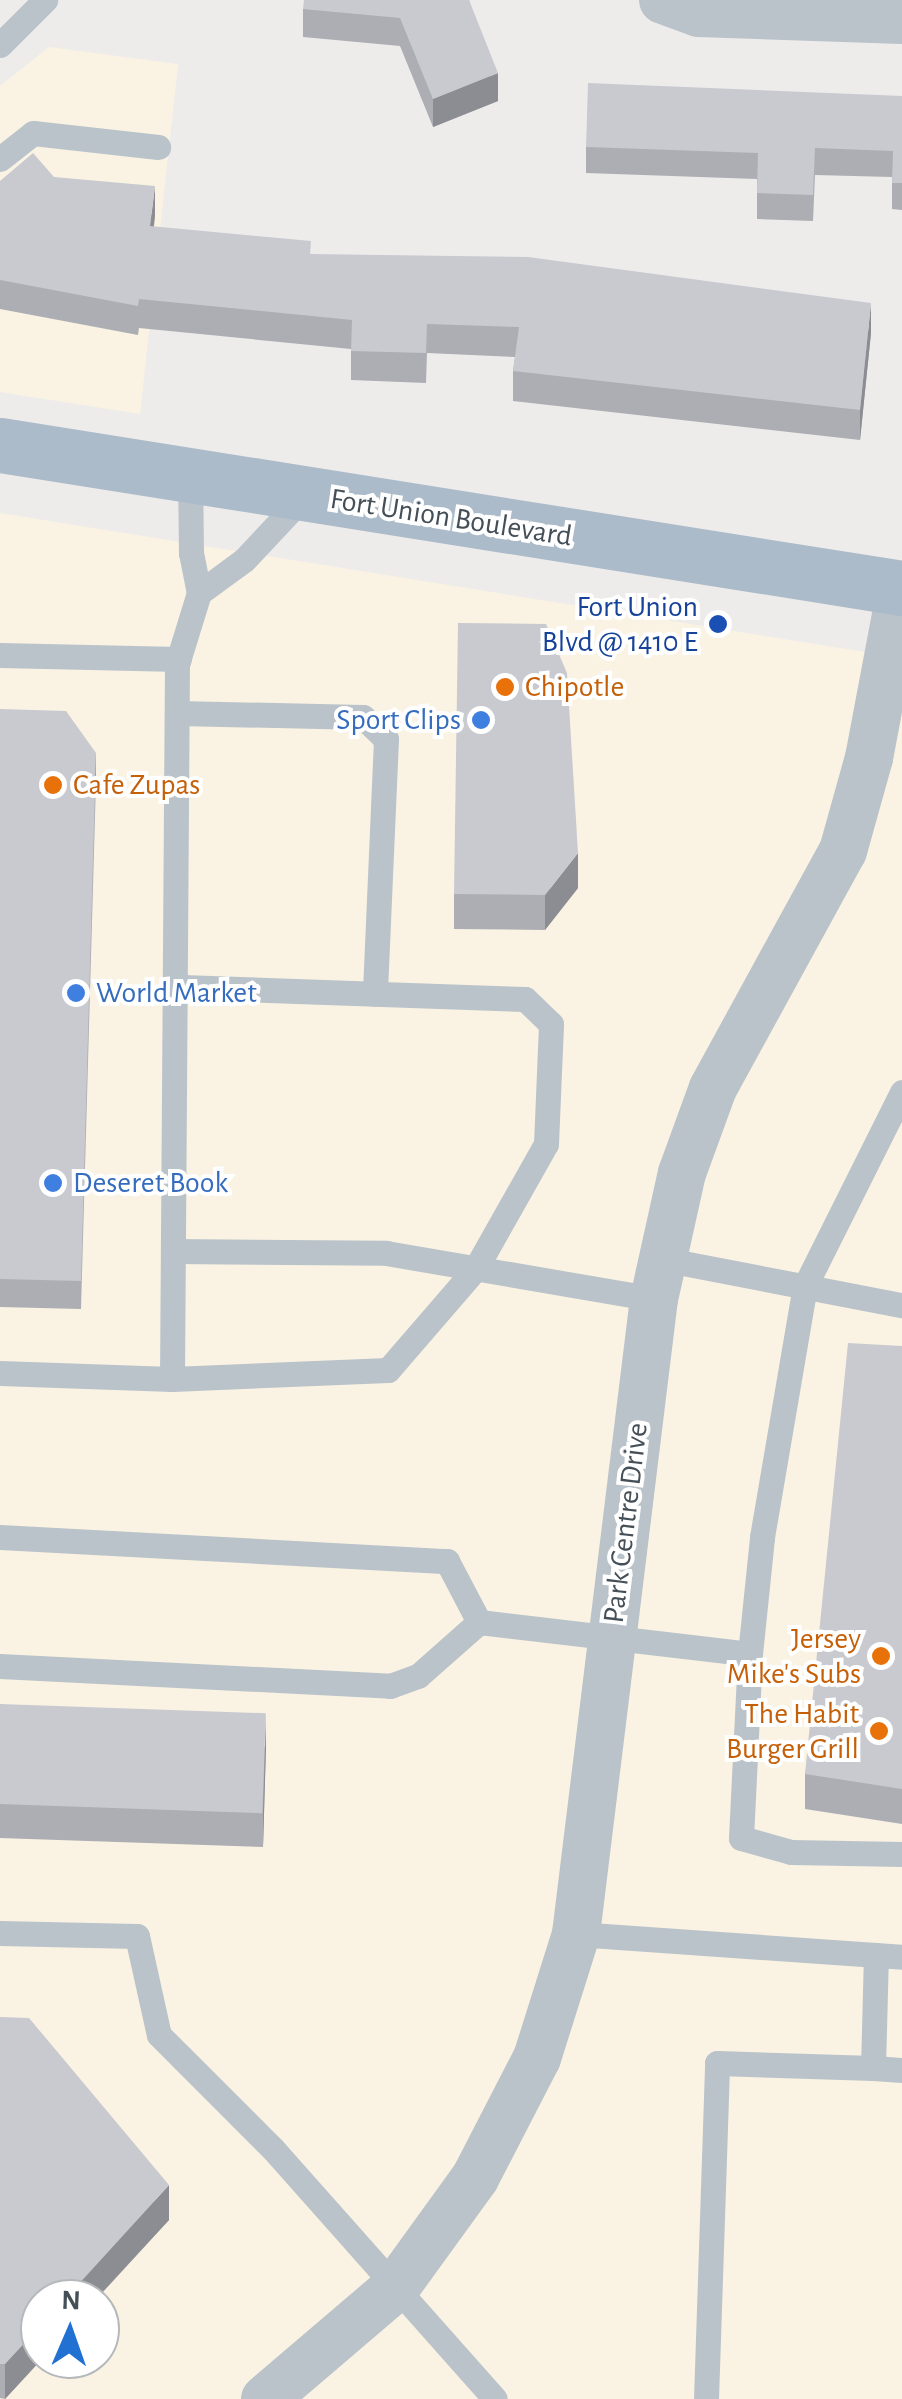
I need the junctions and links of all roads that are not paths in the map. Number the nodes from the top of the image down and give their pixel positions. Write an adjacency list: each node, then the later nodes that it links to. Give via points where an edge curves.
1 (45, 0): 4 (lane)
2 (663, 0): 3 (street, via 698,13)
3 (902, 20)
4 (0, 46)
5 (158, 147): 6 (lane, via 33,133)
6 (0, 160)
7 (0, 445): 8 (main road, Fort Union Boulevard)
8 (190, 476): 9 (main road, Fort Union Boulevard); 11 (lane, via 190,552)
9 (305, 495): 10 (main road, Fort Union Boulevard); 11 (lane, via 244,560)
10 (902, 588): 20 (street, Park Centre Drive, via 870,758 843,851 714,1088 682,1173)
11 (199, 593): 13 (lane)
12 (0, 655): 13 (lane)
13 (179, 659): 14 (lane)
14 (178, 712): 15 (lane); 16 (lane, via 363,717 386,739)
15 (176, 986): 16 (lane); 18 (lane)
16 (375, 994): 19 (lane, via 525,999 551,1024 546,1144)
17 (902, 1092): 21 (lane)
18 (173, 1251): 19 (lane, via 386,1253); 24 (lane)
19 (476, 1268): 20 (lane); 24 (lane, via 388,1370)
20 (658, 1279): 21 (lane); 27 (street, Park Centre Drive)
21 (805, 1286): 22 (lane); 28 (lane, via 762,1538)
22 (902, 1305)
23 (0, 1373): 24 (lane)
24 (172, 1379)
25 (0, 1537): 26 (lane, via 447,1560)
26 (479, 1622): 27 (lane); 29 (lane, via 418,1676 390,1686)
27 (611, 1641): 28 (lane); 32 (street, Park Centre Drive)
28 (750, 1654): 30 (lane, via 741,1838 790,1852)
29 (0, 1666)
30 (902, 1854)
31 (0, 1933): 36 (lane, via 137,1936 159,2036)
32 (576, 1934): 33 (lane); 36 (street, Park Centre Drive, via 537,2058 475,2178)
33 (889, 1956): 34 (lane)
34 (874, 2068): 35 (lane); 39 (lane, via 717,2064)
35 (902, 2070)
36 (396, 2287): 37 (lane); 38 (street, Park Centre Drive)
37 (488, 2397)
38 (265, 2399)
39 (706, 2399)

